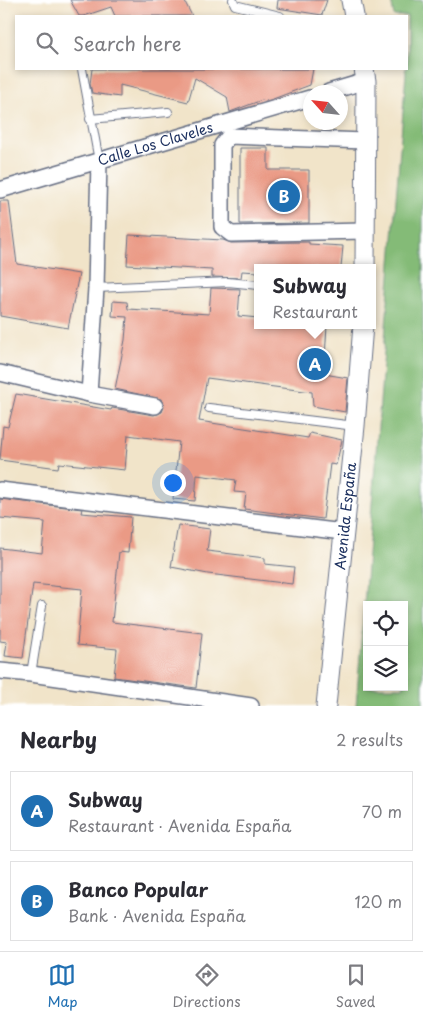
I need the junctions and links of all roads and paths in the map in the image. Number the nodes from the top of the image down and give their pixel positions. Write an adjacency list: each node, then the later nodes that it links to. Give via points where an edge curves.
1 (233, 0): 3 (lane, via 234,5)
2 (351, 0): 4 (street)
3 (276, 15)
4 (354, 15)
5 (82, 70): 10 (lane)
6 (365, 75): 7 (street); 11 (street)
7 (344, 85)
8 (303, 100): 12 (street, Calle Los Claveles)
9 (168, 112): 10 (lane)
10 (90, 119): 12 (lane)
11 (365, 141): 14 (street); 14 (street, via 229,136 222,145 222,227 231,234)
12 (99, 161): 13 (street, Calle Los Claveles); 17 (street)
13 (0, 190)
14 (364, 231): 15 (street)
15 (365, 264)
16 (254, 285): 17 (lane, via 228,282)
17 (96, 288): 20 (street)
18 (363, 329): 23 (street, Avenida España)
19 (0, 374): 20 (street)
20 (89, 394): 21 (street)
21 (155, 406)
22 (209, 408): 23 (lane)
23 (355, 426): 25 (street, Avenida España)
24 (0, 490): 25 (street)
25 (343, 532): 30 (street, Avenida España)
26 (42, 606): 28 (lane)
27 (0, 671): 28 (street)
28 (31, 674): 29 (street)
29 (250, 706)
30 (326, 706)

